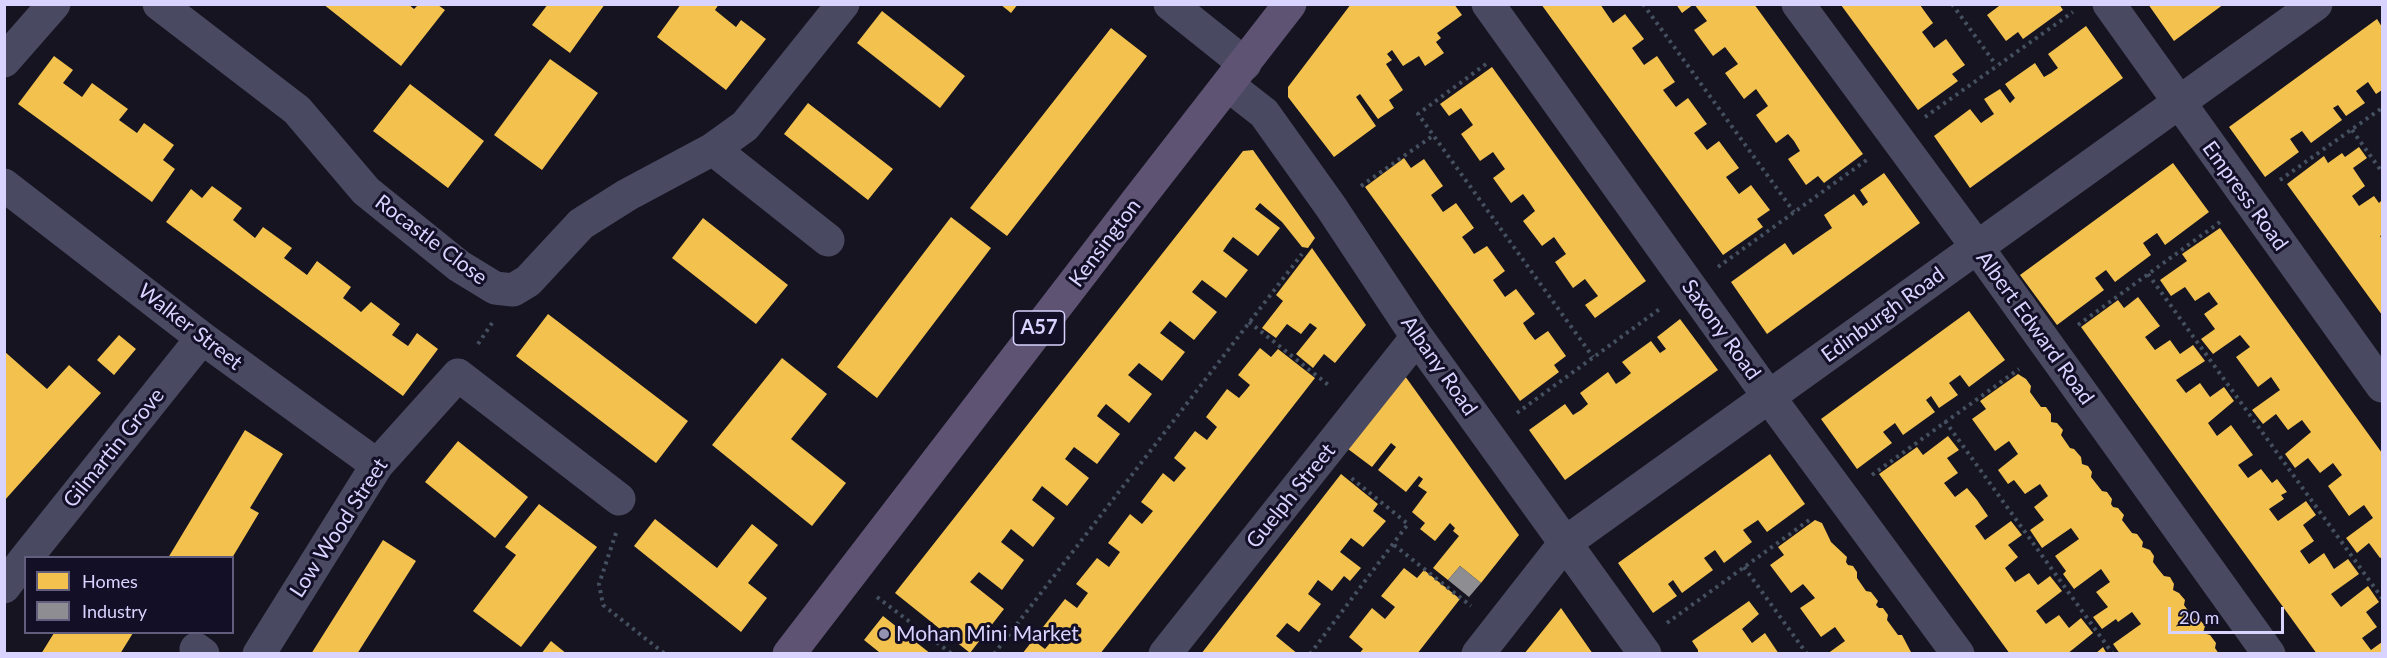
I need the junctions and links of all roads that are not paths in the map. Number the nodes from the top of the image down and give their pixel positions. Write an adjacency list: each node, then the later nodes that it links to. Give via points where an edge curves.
1 (54, 4): 10 (street)
2 (159, 4): 13 (street, Rocastle Close, via 297,110 366,191 459,266 495,288 513,290 528,281 581,224)
3 (1170, 4): 11 (street, Albany Road)
4 (1290, 4): 11 (main road, Kensington / A57)
5 (1488, 4): 20 (street, Saxony Road)
6 (1798, 4): 16 (street, Albert Edward Road)
7 (2109, 4): 12 (street, Empress Road)
8 (832, 9): 13 (street, Rocastle Close, via 746,126)
9 (2309, 10): 12 (street, Edinburgh Road)
10 (11, 40)
11 (1236, 75): 17 (street, Albany Road, via 1331,207); 29 (main road, Kensington / A57)
12 (2178, 102): 16 (street, Edinburgh Road); 19 (street, Empress Road)
13 (713, 149): 15 (street)
14 (4, 185): 18 (street, Walker Street)
15 (828, 240)
16 (1977, 247): 20 (street, Edinburgh Road); 33 (street, Albert Edward Road)
17 (1417, 337): 23 (street, Albany Road); 30 (street, Guelph Street)
18 (202, 338): 21 (street, Walker Street); 24 (street, Gilmartin Grove)
19 (2382, 386)
20 (1769, 397): 23 (street, Edinburgh Road); 32 (street, Saxony Road)
21 (377, 465): 22 (street, Low Wood Street, via 458,375); 28 (street, Low Wood Street)
22 (619, 499)
23 (1565, 543): 27 (street, Albany Road); 31 (street, Edinburgh Road)
24 (28, 556)
25 (24, 561): 26 (street, Gilmartin Grove)
26 (4, 586)
27 (1642, 648)
28 (260, 652)
29 (789, 654)
30 (1165, 654)
31 (1478, 654)
32 (1958, 654)
33 (2269, 654)

